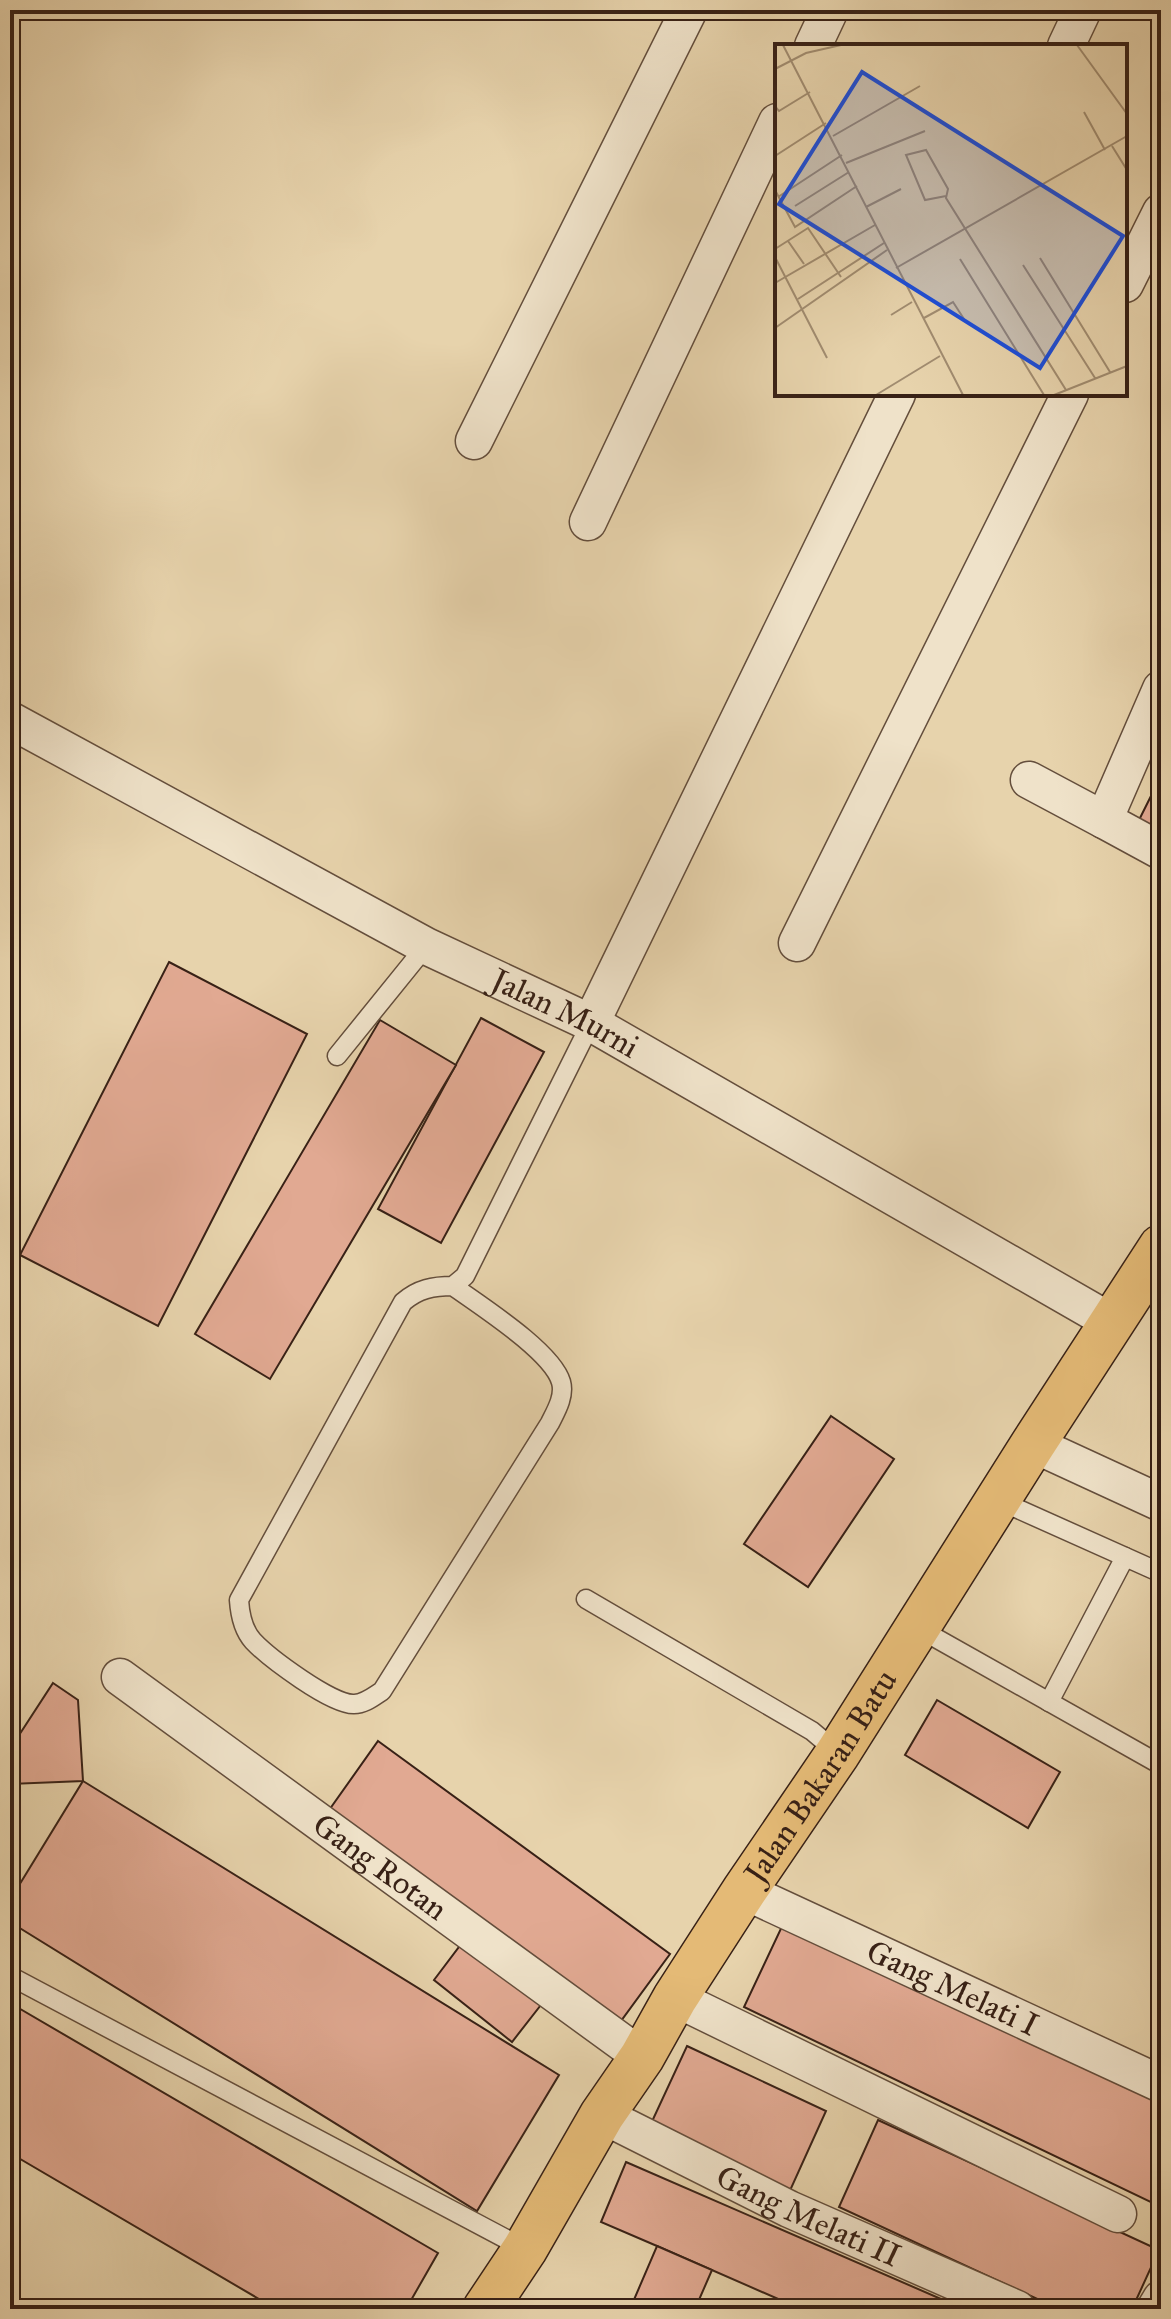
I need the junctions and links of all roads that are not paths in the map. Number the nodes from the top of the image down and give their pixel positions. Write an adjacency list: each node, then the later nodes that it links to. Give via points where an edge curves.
1 (689, 10): 11 (street)
2 (830, 10): 4 (street)
3 (1083, 10): 5 (street)
4 (814, 44)
5 (1067, 44)
6 (775, 126): 12 (street)
7 (1161, 212): 8 (street)
8 (1127, 280)
9 (896, 396): 20 (street)
10 (1069, 396): 18 (street)
11 (474, 441)
12 (588, 522)
13 (1161, 689): 16 (street)
14 (10, 720): 19 (street, Jalan Murni)
15 (1029, 780): 16 (street)
16 (1104, 820): 17 (street)
17 (1161, 851)
18 (797, 943)
19 (426, 946): 20 (street, Jalan Murni); 21 (lane)
20 (591, 1023): 23 (lane, via 465,1276); 24 (street, Jalan Murni)
21 (337, 1056)
22 (1161, 1247): 24 (highway, Jalan Bakaran Batu)
23 (453, 1286): 23 (lane, via 434,1286 403,1302 239,1600 241,1620 252,1640 312,1687 352,1705 382,1691 560,1402 562,1384 554,1369 508,1325)
24 (1113, 1323): 25 (highway, Jalan Bakaran Batu)
25 (1033, 1444): 26 (highway, Jalan Bakaran Batu); 27 (street)
26 (998, 1500): 28 (lane); 31 (highway, Jalan Bakaran Batu)
27 (1161, 1503)
28 (1125, 1557): 29 (lane); 33 (lane)
29 (1161, 1573)
30 (586, 1599): 34 (lane, via 812,1731)
31 (918, 1628): 33 (lane); 34 (highway, Jalan Bakaran Batu)
32 (120, 1677): 39 (street, Gang Rotan)
33 (1049, 1702): 35 (lane)
34 (838, 1753): 36 (highway, Jalan Bakaran Batu)
35 (1161, 1765)
36 (744, 1891): 38 (highway, Jalan Bakaran Batu); 40 (street, Gang Melati I)
37 (10, 1976): 43 (lane)
38 (675, 1998): 39 (highway, Jalan Bakaran Batu); 42 (street)
39 (642, 2057): 41 (highway, Jalan Bakaran Batu)
40 (1161, 2084)
41 (602, 2115): 43 (highway, Jalan Bakaran Batu); 46 (street, Gang Melati II, via 789,2209)
42 (1118, 2214)
43 (525, 2249): 45 (highway, Jalan Bakaran Batu)
44 (1161, 2299): 47 (street)
45 (485, 2309)
46 (1017, 2309)
47 (1155, 2309)

